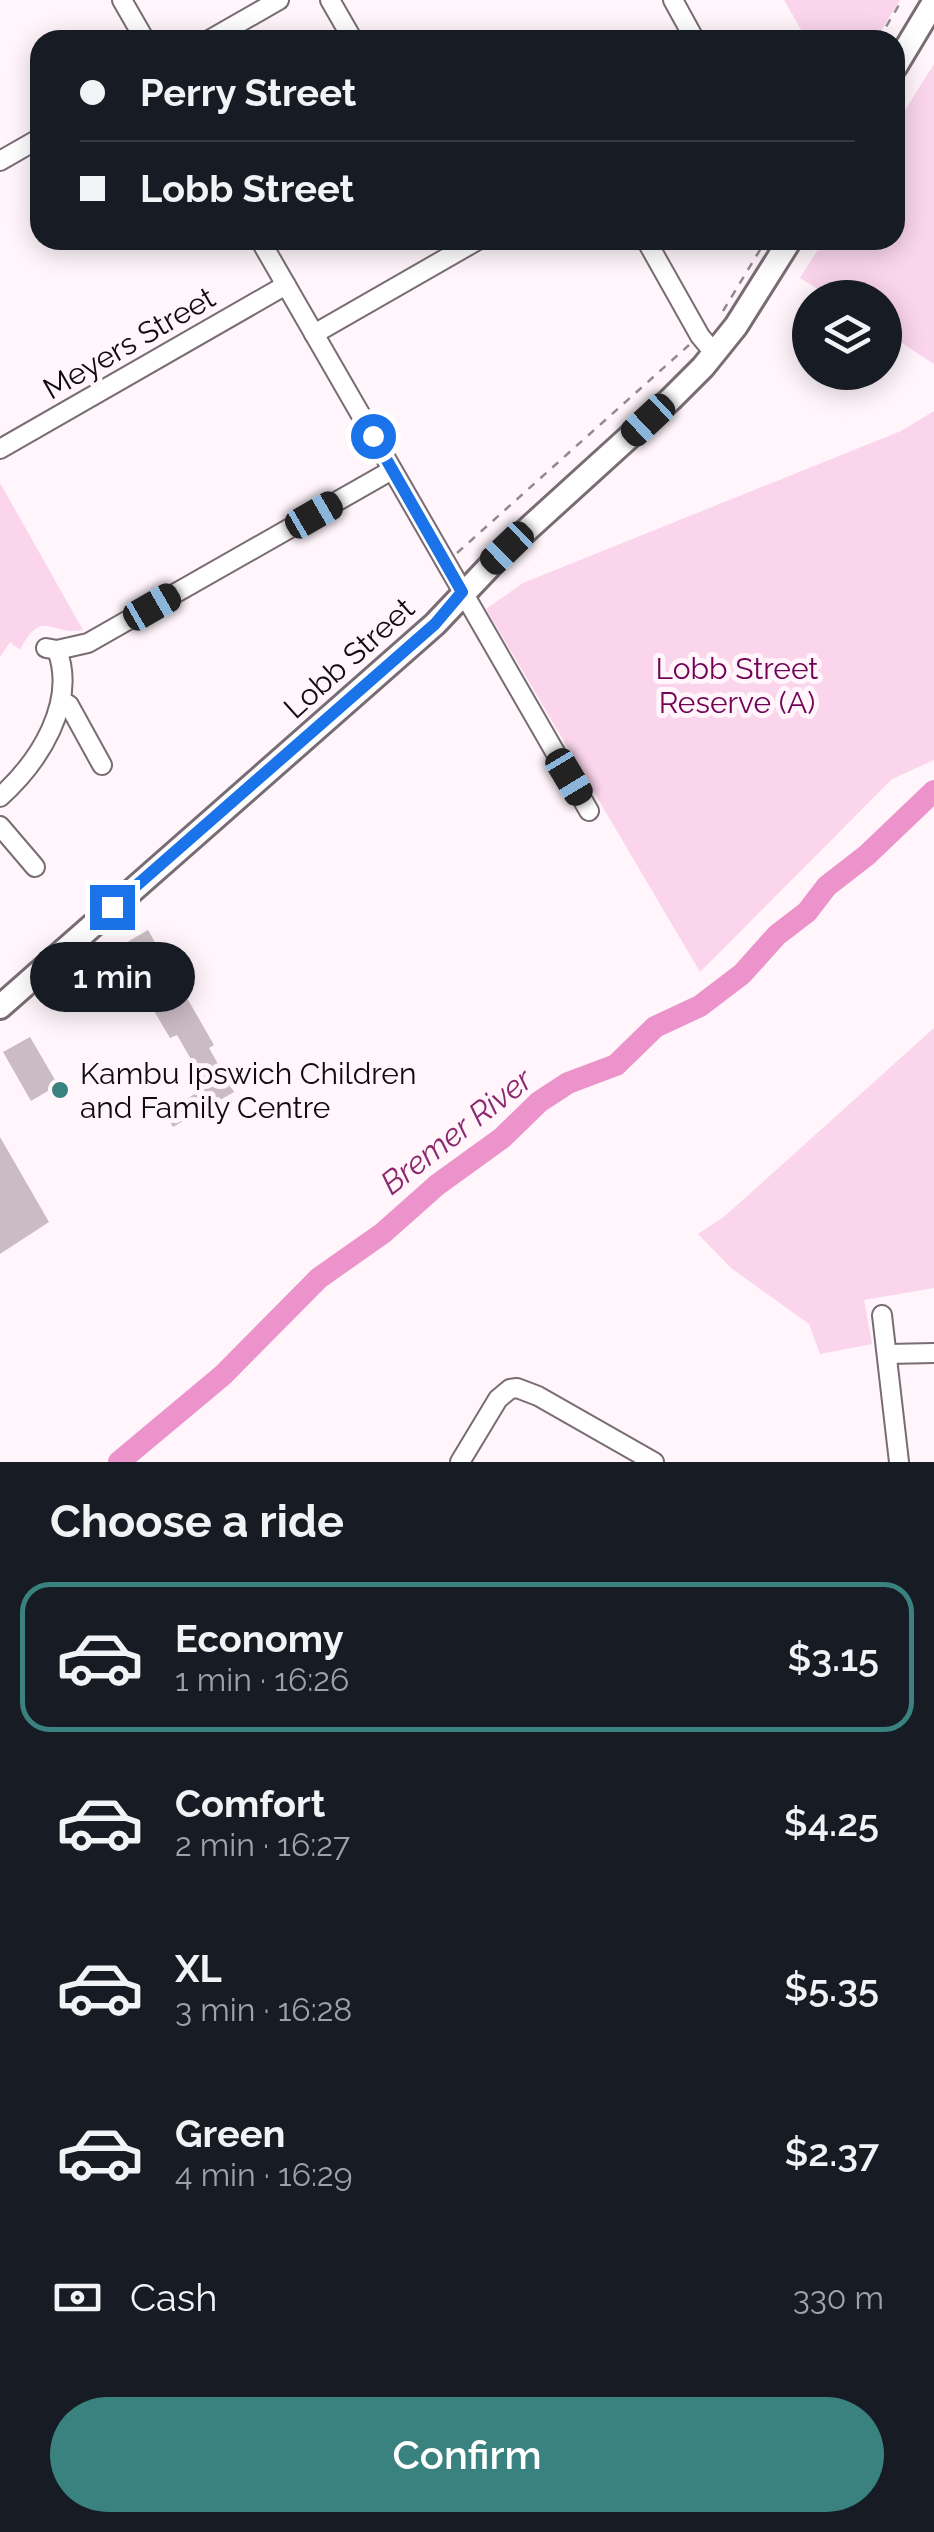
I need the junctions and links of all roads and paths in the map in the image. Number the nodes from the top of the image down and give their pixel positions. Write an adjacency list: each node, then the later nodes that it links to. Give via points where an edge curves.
1 (122, 0): 7 (street)
2 (278, 0): 8 (street)
3 (330, 0): 9 (street)
4 (672, 0): 10 (street)
5 (902, 0): 11 (path)
6 (934, 2): 12 (main road)
7 (139, 30)
8 (226, 30)
9 (347, 30)
10 (689, 30)
11 (884, 30)
12 (905, 50)
13 (30, 144): 14 (street)
14 (0, 161)
15 (266, 250): 20 (street)
16 (461, 250): 22 (street)
17 (652, 250): 23 (street)
18 (760, 250): 21 (path)
19 (782, 250): 23 (main road, Lobb Street)
20 (286, 285): 22 (street); 24 (street, Meyers Street)
21 (720, 316)
22 (314, 334): 25 (street)
23 (707, 345): 26 (path); 27 (main road, Lobb Street, via 660,410)
24 (0, 448)
25 (392, 470): 27 (street); 28 (street, via 88,644 52,649 65,670)
26 (457, 553)
27 (462, 592): 31 (street); 34 (main road, Lobb Street, via 435,624)
28 (62, 702): 29 (street); 30 (street, via 33,760)
29 (102, 765)
30 (0, 797)
31 (589, 811)
32 (0, 826): 33 (street)
33 (36, 867)
34 (0, 1007)
35 (882, 1315): 37 (street)
36 (934, 1353): 37 (street)
37 (888, 1354): 40 (street)
38 (460, 1462): 39 (street, via 510,1389 525,1389)
39 (654, 1462)
40 (899, 1462)

